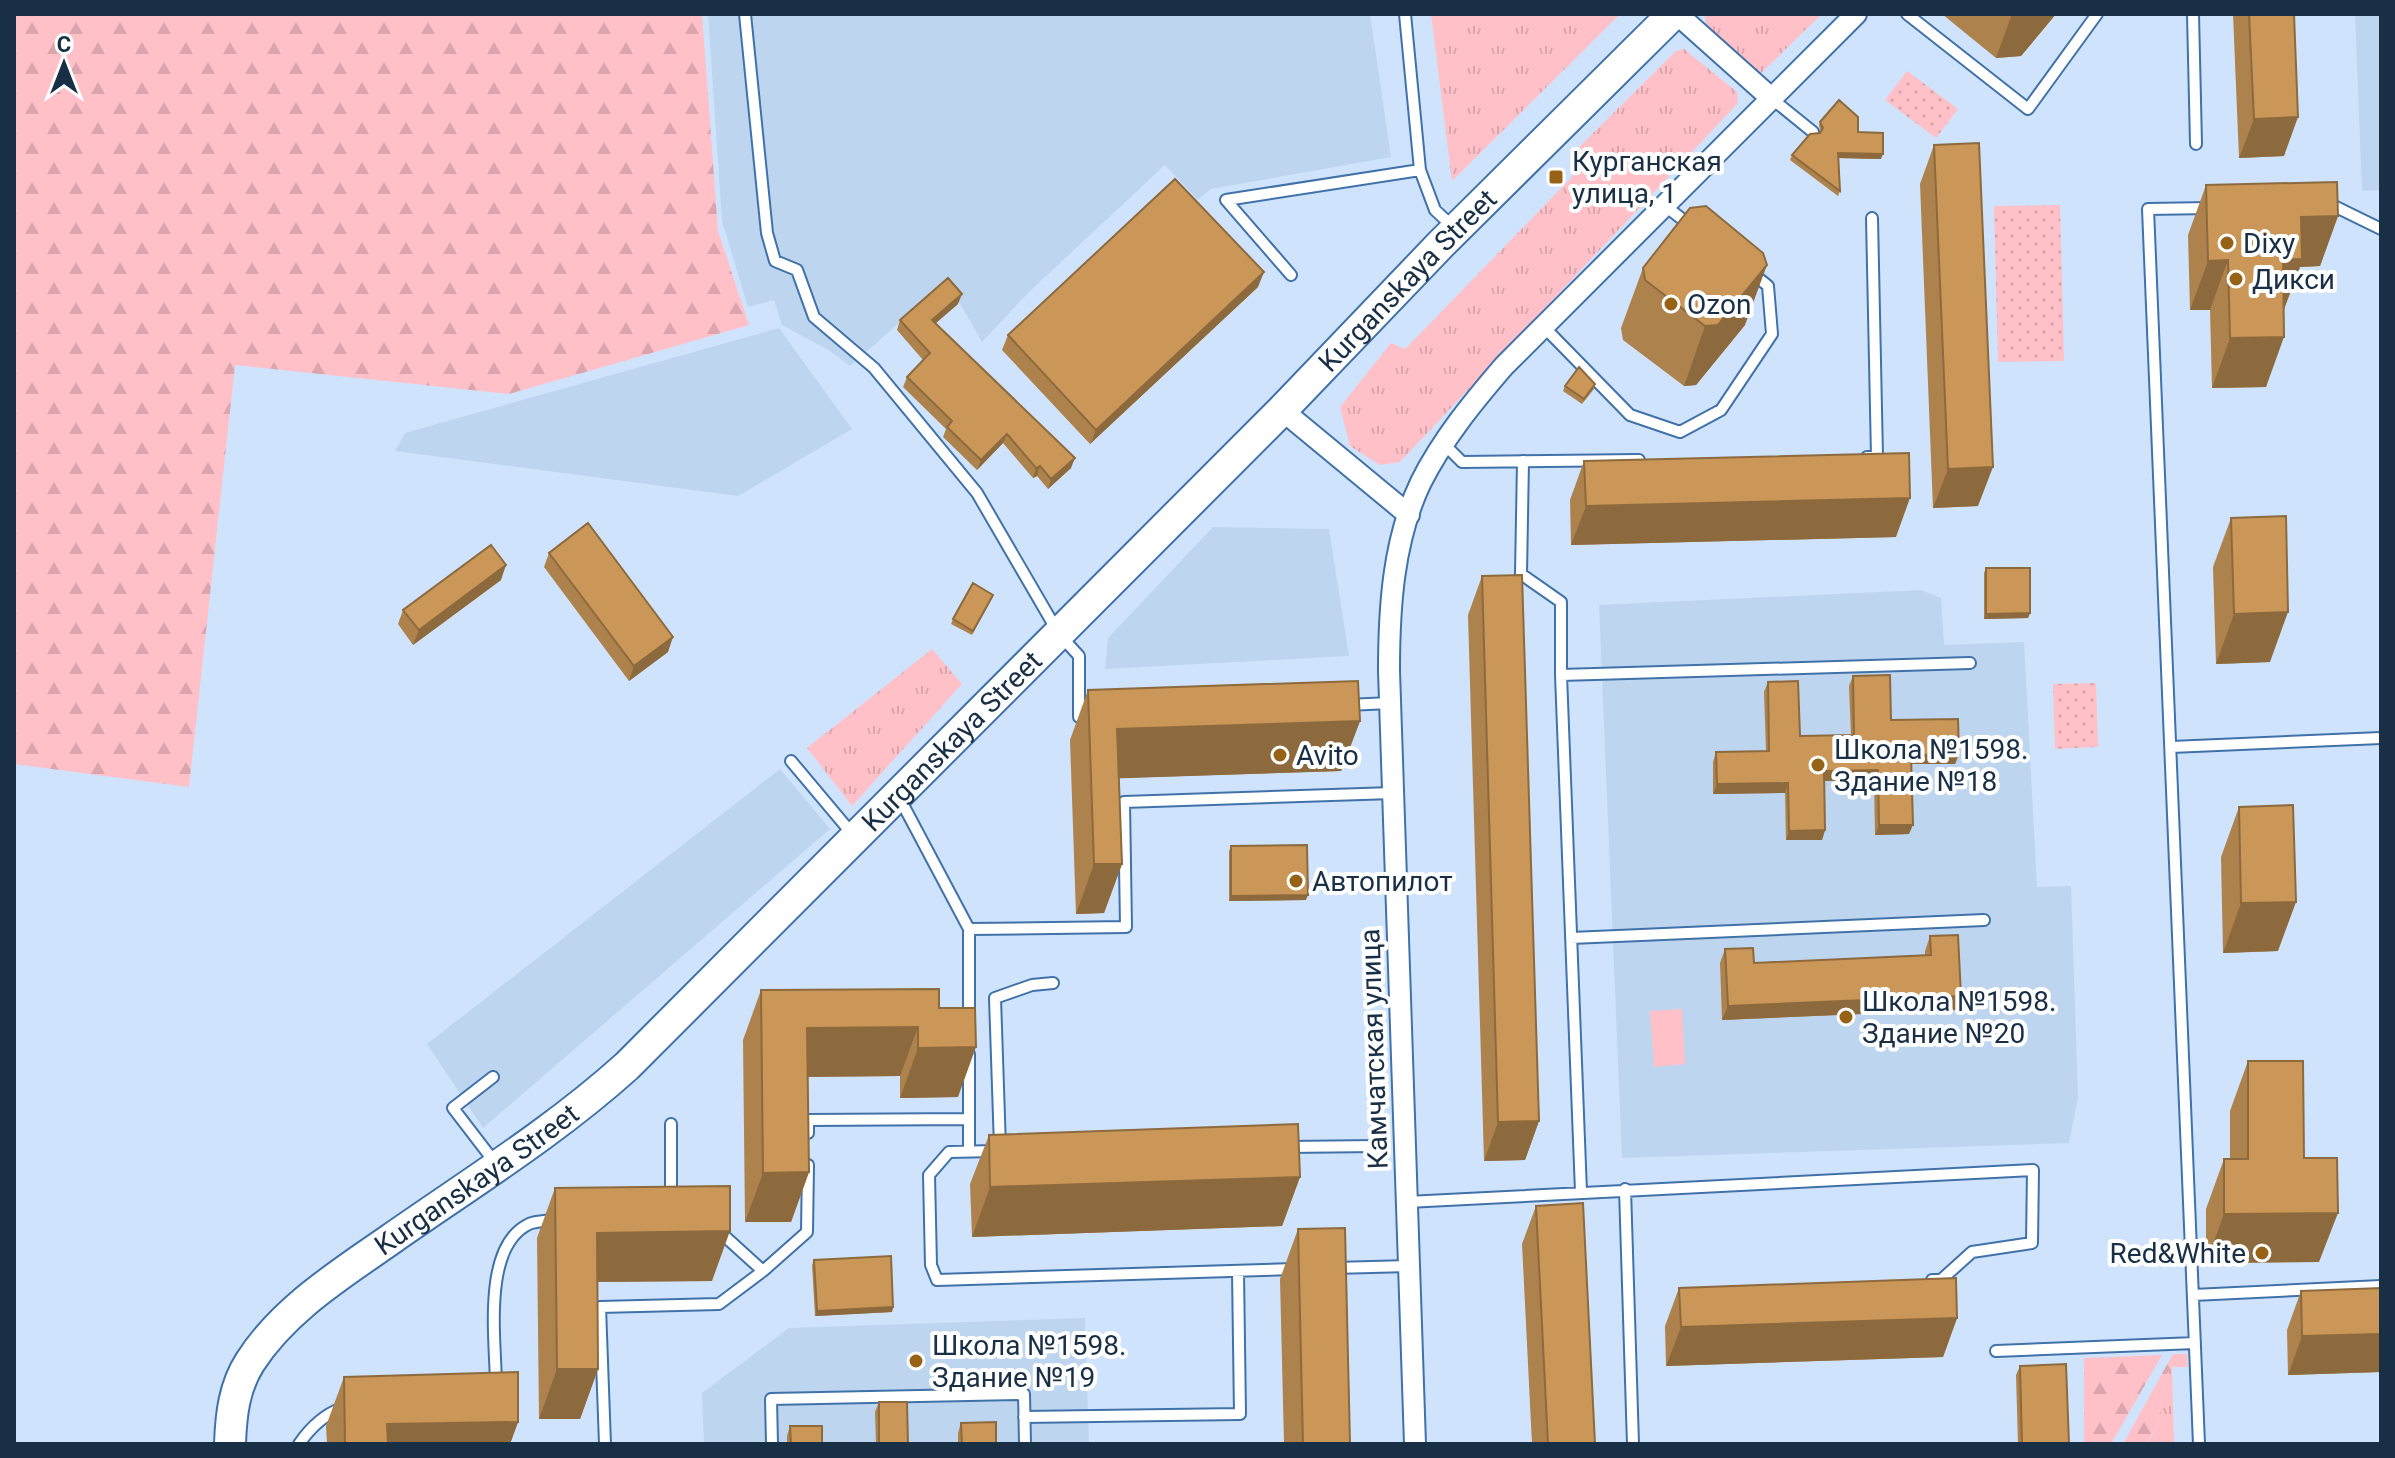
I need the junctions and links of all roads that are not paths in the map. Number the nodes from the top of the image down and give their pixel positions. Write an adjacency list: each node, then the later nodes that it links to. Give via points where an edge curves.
1 (745, 14): 28 (lane, via 767,233 775,261 797,270 814,317 874,368 977,493)
2 (1405, 14): 11 (lane)
3 (1675, 14): 8 (street); 17 (street, Kurganskaya Street)
4 (1856, 14): 8 (street, Камчатская улица)
5 (1907, 14): 6 (lane, via 2028,109)
6 (2097, 14)
7 (2193, 14): 10 (lane)
8 (1771, 98): 9 (lane); 12 (street, Камчатская улица)
9 (1813, 132)
10 (2196, 144)
11 (1420, 170): 17 (lane, via 1435,210); 20 (lane, via 1226,200)
12 (1664, 205): 18 (lane); 21 (street, Камчатская улица)
13 (2317, 206): 16 (lane, via 2332,205)
14 (2227, 208): 35 (lane, via 2148,209)
15 (1872, 218): 24 (lane, via 1877,457)
16 (2381, 229)
17 (1457, 230): 22 (street, Kurganskaya Street)
18 (1698, 231)
19 (1744, 266): 21 (lane, via 1768,286 1772,334 1721,410 1680,432 1630,415)
20 (1291, 275)
21 (1543, 326): 23 (street, Камчатская улица, via 1473,402)
22 (1282, 410): 27 (street); 28 (street, Kurganskaya Street)
23 (1444, 444): 26 (lane, via 1462,462); 27 (street, Камчатская улица)
24 (1861, 457)
25 (1646, 460): 26 (lane)
26 (1523, 461): 30 (lane, via 1521,574 1561,602)
27 (1409, 515): 31 (street, Камчатская улица, via 1392,589)
28 (1059, 634): 33 (lane, via 1079,656 1079,717); 38 (street, Kurganskaya Street)
29 (1970, 663): 30 (lane)
30 (1561, 675): 42 (lane)
31 (1390, 703): 32 (lane); 37 (street, Камчатская улица)
32 (1342, 705)
33 (1095, 716)
34 (2381, 738): 35 (lane)
35 (2171, 747): 68 (lane)
36 (791, 761): 39 (lane)
37 (1393, 793): 41 (lane, via 1124,802 1126,927); 57 (street, Камчатская улица)
38 (898, 795): 39 (street, Kurganskaya Street); 41 (lane)
39 (855, 838): 54 (street, Kurganskaya Street, via 627,1066)
40 (1984, 920): 42 (lane)
41 (969, 929): 44 (lane)
42 (1571, 938): 56 (lane)
43 (1053, 983): 51 (lane, via 995,998)
44 (969, 1024)
45 (969, 1040): 47 (lane)
46 (493, 1077): 54 (lane, via 453,1108)
47 (969, 1119): 53 (lane); 64 (lane, via 808,1120 807,1232)
48 (671, 1124): 58 (lane)
49 (1377, 1146): 50 (lane)
50 (1282, 1147)
51 (1000, 1151): 52 (lane); 53 (lane)
52 (1016, 1151)
53 (969, 1152): 65 (lane, via 949,1152 929,1175 931,1265 937,1280)
54 (497, 1166): 74 (street, Kurganskaya Street, via 339,1275 284,1320 238,1386)
55 (1625, 1189): 56 (lane); 66 (lane, via 2033,1170 2032,1243 1972,1252 1941,1280); 80 (lane)
56 (1581, 1192): 57 (lane)
57 (1407, 1202): 61 (street, Камчатская улица)
58 (672, 1215)
59 (561, 1218): 71 (lane, via 528,1224 503,1247 495,1272 496,1389)
60 (711, 1224): 64 (lane)
61 (1409, 1266): 62 (lane); 79 (street, Камчатская улица)
62 (1328, 1268)
63 (1312, 1269): 65 (lane)
64 (763, 1271): 76 (lane, via 719,1304 600,1307)
65 (1238, 1271): 73 (lane, via 1240,1414)
66 (1925, 1281)
67 (2381, 1286): 68 (lane)
68 (2193, 1295): 69 (lane)
69 (2195, 1343): 70 (lane); 81 (lane)
70 (1996, 1351)
71 (490, 1402)
72 (348, 1406): 75 (lane, via 322,1419)
73 (1024, 1417): 77 (lane, via 1024,1394 771,1399); 78 (lane)
74 (230, 1444)
75 (299, 1444)
76 (605, 1444)
77 (772, 1444)
78 (1025, 1444)
79 (1415, 1444)
80 (1633, 1444)
81 (2199, 1444)

